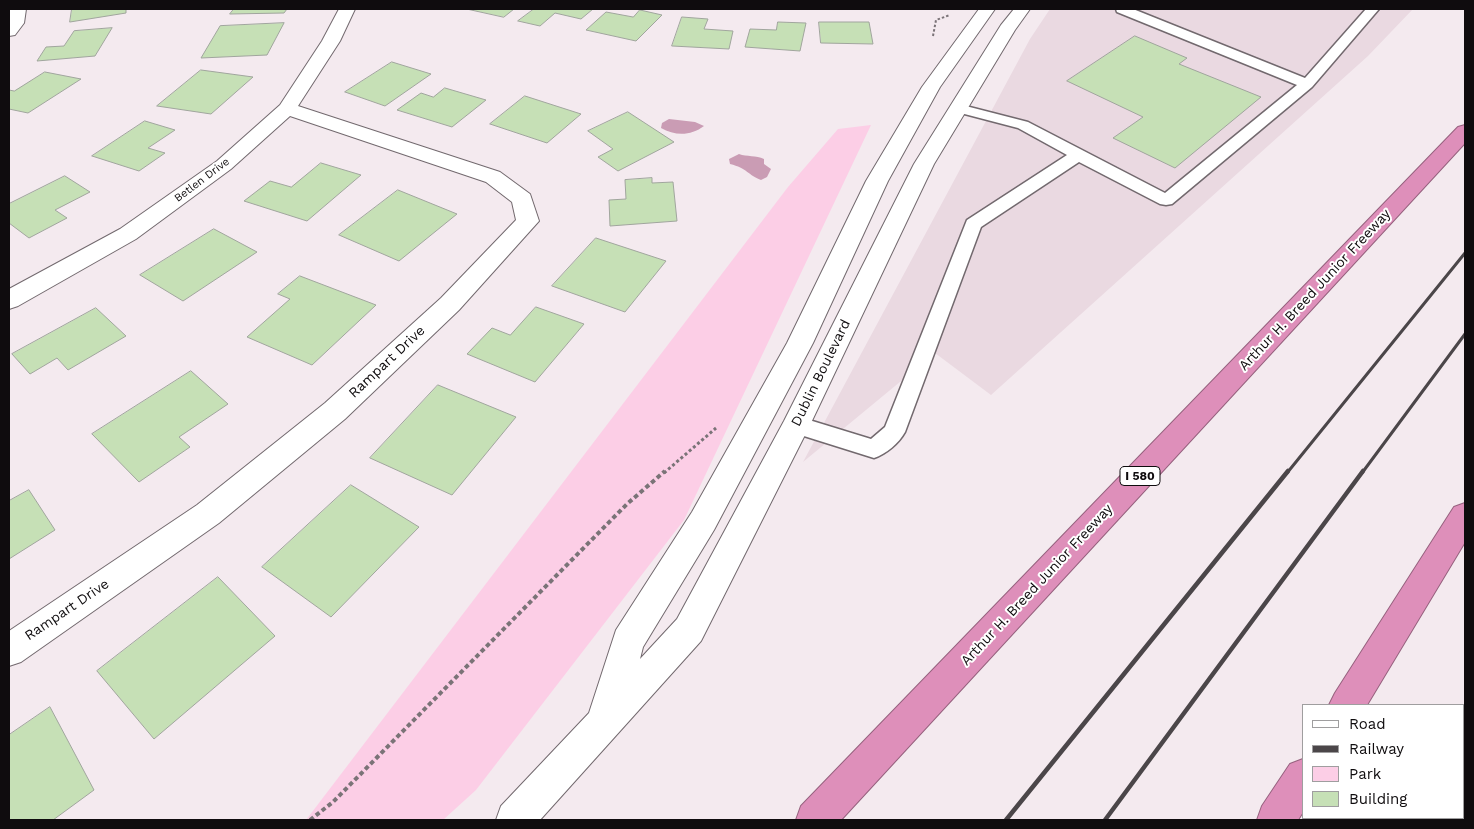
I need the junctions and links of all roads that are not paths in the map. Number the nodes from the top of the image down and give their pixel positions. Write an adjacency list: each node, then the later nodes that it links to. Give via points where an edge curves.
1 (18, 9): 7 (street, via 15,23)
2 (346, 9): 10 (street, Betlen Drive, via 331,40)
3 (987, 9): 18 (street, Dublin Boulevard, via 931,87 877,181 800,343 702,521 628,641)
4 (1022, 9): 9 (street, Dublin Boulevard)
5 (1122, 9): 8 (lane)
6 (1373, 9): 8 (lane)
7 (9, 31)
8 (1307, 84): 12 (lane, via 1166,200)
9 (958, 108): 12 (lane, via 1023,125); 14 (street, Dublin Boulevard, via 924,164)
10 (287, 109): 13 (street, Betlen Drive, via 224,165 128,234); 16 (street, Rampart Drive, via 493,177 522,199 528,221 450,304 335,411 208,514)
11 (1465, 131): 21 (highway, Arthur H. Breed Junior Freeway / I 580)
12 (1078, 155): 14 (lane, via 973,224 894,432 874,448)
13 (9, 300)
14 (796, 425): 18 (street, Dublin Boulevard, via 689,630)
15 (1465, 516): 17 (highway)
16 (9, 650)
17 (1348, 704)
18 (604, 724): 20 (street, Dublin Boulevard)
19 (1302, 779): 22 (highway)
20 (516, 820)
21 (815, 820)
22 (1276, 820)

